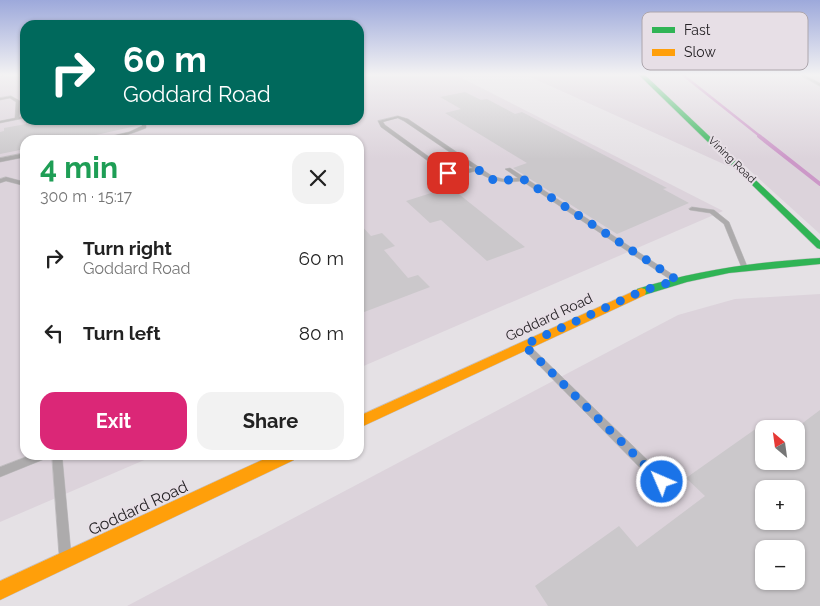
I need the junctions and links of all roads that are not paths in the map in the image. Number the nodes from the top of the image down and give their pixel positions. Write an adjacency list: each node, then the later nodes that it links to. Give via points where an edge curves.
1 (18, 103): 4 (lane)
2 (673, 103): 16 (main road, Vining Road)
3 (20, 118): 4 (lane)
4 (17, 119): 5 (lane)
5 (0, 122)
6 (144, 125): 7 (lane, via 144,128)
7 (120, 135)
8 (20, 156): 9 (lane)
9 (0, 160)
10 (477, 169): 10 (lane, via 406,120 398,117 380,121 448,173); 12 (lane, via 495,181)
11 (508, 169): 12 (lane)
12 (523, 179): 21 (lane)
13 (0, 181): 14 (lane)
14 (20, 183)
15 (692, 209): 20 (lane, via 712,211 727,223)
16 (786, 212): 17 (lane); 18 (main road, Vining Road)
17 (820, 234)
18 (820, 246)
19 (820, 261): 20 (main road, Goddard Road)
20 (744, 266): 21 (main road, Goddard Road)
21 (677, 280): 22 (main road, Goddard Road, via 642,291)
22 (524, 345): 23 (main road, Goddard Road); 28 (lane)
23 (364, 420)
24 (30, 460): 27 (lane)
25 (57, 460): 29 (lane)
26 (278, 460): 29 (main road, Goddard Road)
27 (0, 472)
28 (662, 482)
29 (66, 560): 30 (main road, Goddard Road)
30 (0, 591)

